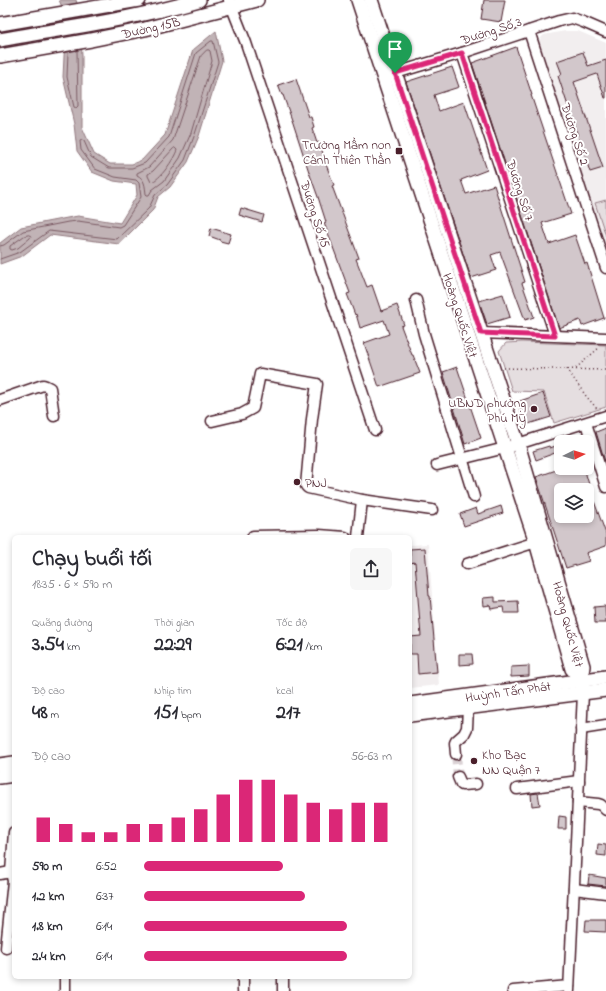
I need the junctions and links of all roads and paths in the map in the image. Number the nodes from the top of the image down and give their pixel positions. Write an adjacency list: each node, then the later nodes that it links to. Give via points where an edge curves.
1 (139, 0): 7 (main road)
2 (199, 0): 10 (main road, Đường 15B, via 152,12)
3 (257, 0): 6 (main road, Đường 15B)
4 (358, 0): 13 (main road, Hoàng Quốc Việt)
5 (371, 0): 13 (main road, Hoàng Quốc Việt)
6 (230, 3): 12 (main road, Đường 15B, via 157,26); 28 (street, Đường Số 15, via 246,43)
7 (0, 24)
8 (529, 31): 9 (street, Đường Số 3, via 572,18); 11 (street, Đường Số 3); 14 (street, Đường Số 2)
9 (606, 32)
10 (0, 40)
11 (462, 53): 13 (street, Đường Số 3); 17 (street, Đường Số 7)
12 (0, 56)
13 (389, 75): 16 (main road, Hoàng Quốc Việt); 29 (main road, Hoàng Quốc Việt)
14 (606, 268)
15 (416, 300): 30 (street)
16 (481, 333): 17 (street); 19 (main road, Hoàng Quốc Việt)
17 (555, 336): 18 (street)
18 (603, 342): 21 (path)
19 (492, 368): 20 (path); 29 (main road, Hoàng Quốc Việt)
20 (566, 369): 21 (path); 25 (path)
21 (575, 369): 22 (path)
22 (606, 370)
23 (0, 400): 24 (street, via 43,385 50,388)
24 (54, 416)
25 (605, 416): 27 (street)
26 (212, 421): 34 (street, via 242,414 253,408 260,374 317,384 306,486)
27 (586, 423): 29 (street); 32 (street)
28 (375, 430)
29 (511, 446): 30 (street); 37 (main road, Hoàng Quốc Việt); 40 (main road, Hoàng Quốc Việt, via 584,666)
30 (463, 459): 31 (street); 33 (street)
31 (437, 466)
32 (606, 487)
33 (474, 497)
34 (362, 500): 35 (street); 36 (street)
35 (432, 510)
36 (358, 535)
37 (536, 542): 38 (street); 40 (main road, Hoàng Quốc Việt, via 572,669)
38 (467, 564)
39 (606, 677): 40 (main road, Huỳnh Tấn Phát)
40 (582, 687): 41 (main road, Huỳnh Tấn Phát); 42 (main road, Huỳnh Tấn Phát); 43 (main road, Huỳnh Tấn Phát); 46 (street, Hoàng Quốc Việt)
41 (606, 690)
42 (412, 704)
43 (468, 708): 44 (main road, Huỳnh Tấn Phát); 47 (street, via 467,728 455,743)
44 (412, 715)
45 (606, 725): 46 (street)
46 (581, 729): 53 (street, Hoàng Quốc Việt)
47 (456, 754)
48 (12, 763): 49 (main road)
49 (0, 765)
50 (12, 775): 51 (main road)
51 (0, 776)
52 (458, 777): 54 (street, via 462,785)
53 (579, 781): 55 (street); 56 (street, Hoàng Quốc Việt)
54 (476, 784)
55 (517, 789)
56 (578, 802): 57 (street, via 598,804); 61 (street, Hoàng Quốc Việt)
57 (606, 810)
58 (0, 874): 59 (street)
59 (12, 878)
60 (12, 883): 63 (street)
61 (574, 889): 62 (street); 68 (street, Hoàng Quốc Việt)
62 (606, 893)
63 (4, 921): 64 (street)
64 (7, 949)
65 (65, 979): 69 (street)
66 (244, 979): 70 (street)
67 (283, 979): 71 (street)
68 (569, 989): 72 (street)
69 (65, 991)
70 (243, 991)
71 (283, 991)
72 (514, 991)

